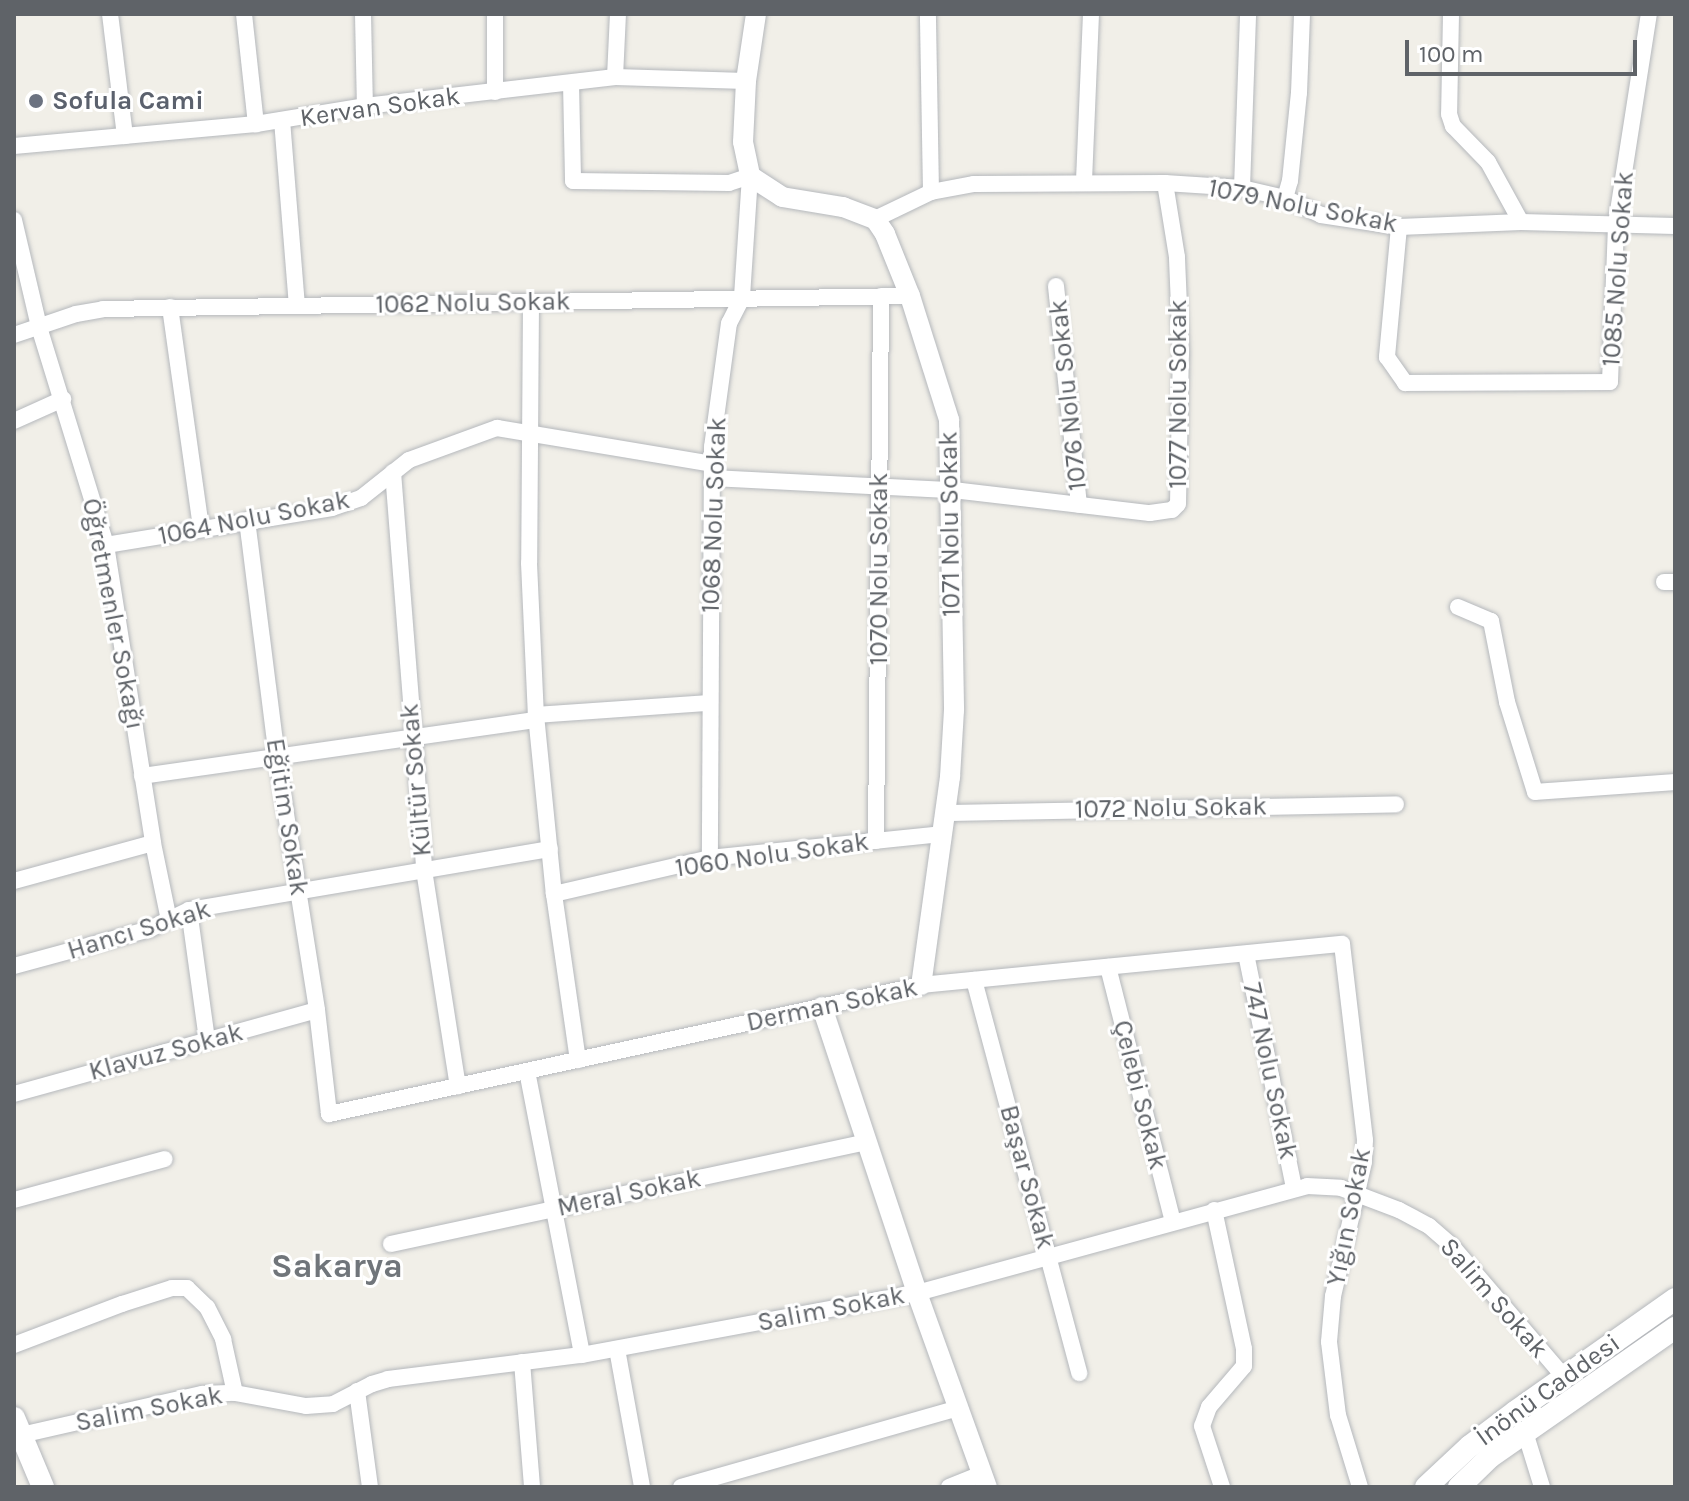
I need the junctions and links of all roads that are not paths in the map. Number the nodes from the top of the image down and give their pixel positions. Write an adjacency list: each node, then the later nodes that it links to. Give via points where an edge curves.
1 (110, 14): 20 (street)
2 (244, 14): 19 (street)
3 (363, 14): 17 (street)
4 (495, 14): 16 (street)
5 (618, 14): 13 (street)
6 (756, 14): 14 (street)
7 (928, 14): 26 (street)
8 (1091, 14): 23 (street)
9 (1248, 14): 25 (street)
10 (1302, 14): 27 (street, via 1299,93)
11 (1451, 14): 29 (street, via 1453,126 1488,162)
12 (1649, 14): 30 (street, 1085 Nolu Sokak)
13 (615, 77): 14 (street, Kervan Sokak); 15 (street, Kervan Sokak)
14 (746, 81): 22 (street, via 743,142)
15 (571, 83): 16 (street, Kervan Sokak); 22 (street, via 573,181 729,183)
16 (495, 92): 17 (street, Kervan Sokak)
17 (365, 106): 18 (street, Kervan Sokak)
18 (282, 120): 19 (street, Kervan Sokak); 39 (street)
19 (256, 124): 20 (street, Kervan Sokak)
20 (125, 136): 21 (street, Kervan Sokak)
21 (14, 146)
22 (750, 176): 28 (street, via 782,197 843,207); 37 (street, 1068 Nolu Sokak)
23 (1084, 181): 24 (street, 1079 Nolu Sokak); 26 (street, 1079 Nolu Sokak, via 974,184)
24 (1165, 183): 25 (street, 1079 Nolu Sokak); 50 (street, 1077 Nolu Sokak, via 1181,354 1178,504 1150,513)
25 (1242, 188): 27 (street, 1079 Nolu Sokak)
26 (931, 192): 28 (street)
27 (1285, 198): 33 (street, 1079 Nolu Sokak, via 1321,215)
28 (875, 219): 36 (street, 1071 Nolu Sokak)
29 (1521, 222): 30 (street, 1079 Nolu Sokak); 33 (street, 1079 Nolu Sokak)
30 (1616, 224): 32 (street, 1079 Nolu Sokak); 33 (street, 1085 Nolu Sokak, via 1610,382 1405,383 1387,357)
31 (14, 225): 41 (street, Öğretmenler Sokağı)
32 (1675, 226)
33 (1399, 227)
34 (1056, 286): 50 (street, 1076 Nolu Sokak)
35 (881, 296): 36 (street, 1062 Nolu Sokak); 37 (street, 1062 Nolu Sokak); 48 (street, 1070 Nolu Sokak)
36 (910, 296): 49 (street, 1071 Nolu Sokak, via 949,420)
37 (742, 298): 38 (street, 1062 Nolu Sokak); 46 (street, 1068 Nolu Sokak, via 729,323)
38 (531, 302): 39 (street, 1062 Nolu Sokak); 45 (street)
39 (297, 305): 40 (street, 1062 Nolu Sokak)
40 (170, 307): 41 (street, 1062 Nolu Sokak, via 103,309); 52 (street)
41 (39, 327): 42 (street, 1062 Nolu Sokak); 43 (street, Öğretmenler Sokağı)
42 (14, 335)
43 (63, 399): 44 (street); 53 (street, Öğretmenler Sokağı)
44 (14, 421)
45 (530, 433): 46 (street, 1064 Nolu Sokak); 47 (street, 1064 Nolu Sokak, via 497,428 432,450); 56 (street)
46 (712, 471): 48 (street, 1064 Nolu Sokak); 55 (street, 1068 Nolu Sokak)
47 (393, 472): 51 (street, 1064 Nolu Sokak, via 361,498 332,508); 57 (street, Kültür Sokak)
48 (879, 489): 49 (street, 1064 Nolu Sokak); 64 (street, 1070 Nolu Sokak)
49 (953, 490): 50 (street, 1064 Nolu Sokak); 62 (street, 1071 Nolu Sokak, via 954,710)
50 (1079, 505)
51 (247, 520): 52 (street, 1064 Nolu Sokak); 58 (street, Eğitim Sokak)
52 (201, 528): 53 (street, 1064 Nolu Sokak)
53 (106, 545): 59 (street, Öğretmenler Sokağı)
54 (1458, 607): 60 (street, via 1491,621 1507,702 1535,792)
55 (709, 703): 56 (street); 67 (street, 1068 Nolu Sokak)
56 (536, 718): 57 (street); 66 (street)
57 (411, 738): 58 (street); 68 (street, Kültür Sokak)
58 (277, 757): 59 (street); 70 (street, Eğitim Sokak)
59 (142, 776): 65 (street, Öğretmenler Sokağı)
60 (1675, 782)
61 (1396, 804): 62 (street, 1072 Nolu Sokak)
62 (945, 813): 63 (street, 1071 Nolu Sokak)
63 (943, 834): 64 (street, 1060 Nolu Sokak); 79 (street, 1071 Nolu Sokak)
64 (876, 841): 67 (street, 1060 Nolu Sokak)
65 (153, 843): 69 (street); 73 (street, Öğretmenler Sokağı)
66 (550, 849): 68 (street, Hancı Sokak); 71 (street)
67 (710, 858): 71 (street, 1060 Nolu Sokak)
68 (424, 870): 70 (street, Hancı Sokak); 85 (street, Kültür Sokak)
69 (14, 881)
70 (299, 892): 72 (street, Hancı Sokak); 81 (street, Eğitim Sokak)
71 (554, 894): 83 (street)
72 (189, 910): 73 (street, Hancı Sokak); 82 (street)
73 (169, 920): 76 (street, Hancı Sokak)
74 (1342, 944): 75 (street, Derman Sokak); 91 (street, Yığın Sokak, via 1365,1140)
75 (1246, 954): 77 (street, Derman Sokak); 90 (street, 747 Nolu Sokak)
76 (14, 966)
77 (1108, 967): 78 (street, Derman Sokak); 95 (street, Çelebi Sokak)
78 (974, 980): 79 (street, Derman Sokak); 97 (street, Başar Sokak)
79 (921, 985): 80 (street, Derman Sokak)
80 (822, 1007): 83 (street, Derman Sokak); 88 (street)
81 (317, 1010): 82 (street, Klavuz Sokak); 87 (street, Eğitim Sokak)
82 (207, 1040): 86 (street, Klavuz Sokak)
83 (578, 1060): 84 (street, Derman Sokak)
84 (527, 1071): 85 (street, Derman Sokak); 93 (street)
85 (458, 1086): 87 (street, Derman Sokak)
86 (14, 1094)
87 (329, 1114)
88 (867, 1142): 93 (street, Meral Sokak); 98 (street)
89 (165, 1159): 92 (street)
90 (1294, 1188): 91 (street, Salim Sokak, via 1327,1186); 94 (street, Salim Sokak)
91 (1356, 1194): 106 (street, Salim Sokak, via 1419,1221 1451,1245); 121 (street, Yığın Sokak, via 1333,1296 1329,1342 1338,1415)
92 (14, 1200)
93 (554, 1209): 96 (street, Meral Sokak); 103 (street)
94 (1214, 1210): 95 (street, Salim Sokak); 120 (street, via 1244,1349 1244,1366 1209,1407 1202,1426)
95 (1173, 1222): 97 (street, Salim Sokak)
96 (391, 1244)
97 (1049, 1259): 98 (street, Salim Sokak); 105 (street, Başar Sokak)
98 (917, 1293): 102 (street, Salim Sokak); 109 (street)
99 (1675, 1299): 106 (main road, İnönü Caddesi)
100 (1675, 1328): 111 (main road, İnönü Caddesi)
101 (14, 1345): 108 (street, via 122,1304 187,1288 207,1307 223,1339)
102 (617, 1349): 103 (street, Salim Sokak); 117 (street)
103 (582, 1355): 104 (street, Salim Sokak)
104 (522, 1362): 107 (street, Salim Sokak, via 388,1379); 116 (street)
105 (1079, 1373)
106 (1565, 1378): 122 (main road, İnönü Caddesi, via 1470,1446)
107 (357, 1391): 108 (street, Salim Sokak, via 333,1404 306,1406); 115 (street)
108 (235, 1393): 110 (street, Salim Sokak)
109 (959, 1408): 112 (street); 113 (street)
110 (18, 1426): 114 (main road)
111 (1525, 1432): 123 (main road, İnönü Caddesi); 124 (street)
112 (985, 1480): 119 (street)
113 (721, 1482): 118 (street)
114 (43, 1487)
115 (370, 1487)
116 (532, 1487)
117 (642, 1487)
118 (681, 1487)
119 (949, 1487)
120 (1222, 1487)
121 (1360, 1487)
122 (1426, 1487)
123 (1459, 1487)
124 (1542, 1487)

